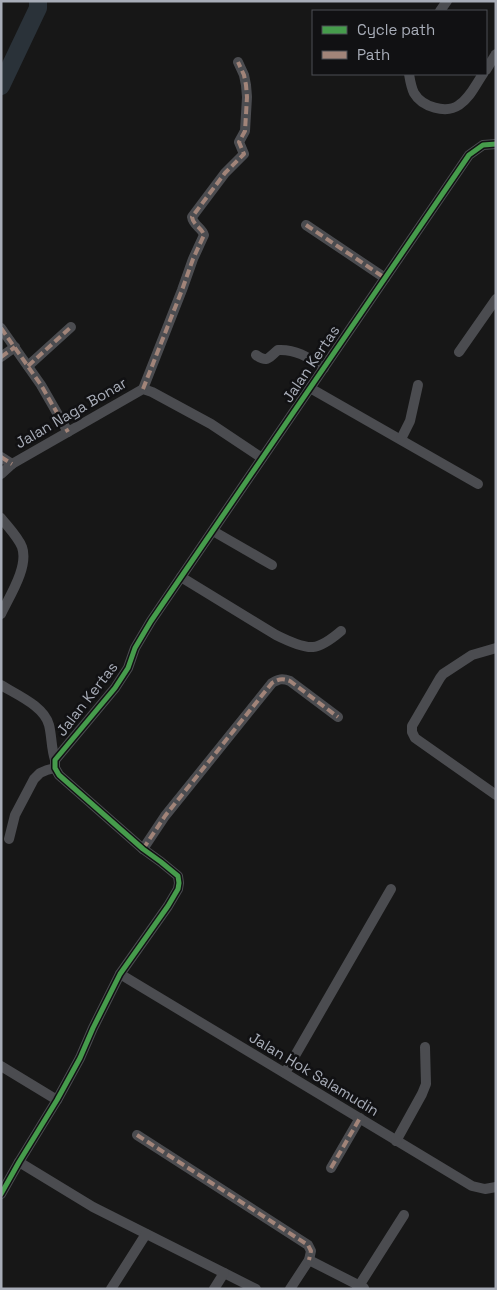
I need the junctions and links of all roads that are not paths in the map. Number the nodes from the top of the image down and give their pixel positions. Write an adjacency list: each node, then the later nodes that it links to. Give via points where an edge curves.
1 (496, 54): 3 (street)
2 (238, 62): 20 (street, via 248,97 246,131 239,142 244,155 233,164 192,217 204,235)
3 (487, 68)
4 (409, 75): 5 (street, via 419,99 433,108 447,110 459,106)
5 (482, 75)
6 (496, 144): 8 (street, Jalan Kertas, via 483,145 469,155)
7 (306, 225): 8 (street)
8 (386, 278): 17 (street, Jalan Kertas)
9 (496, 298): 13 (street)
10 (71, 327): 16 (street)
11 (1, 328): 12 (street)
12 (15, 347): 15 (street); 16 (street)
13 (459, 352)
14 (256, 355): 17 (street, via 265,360 278,350 296,351)
15 (1, 357)
16 (28, 366): 21 (street)
17 (324, 368): 19 (street, Jalan Kertas)
18 (418, 385): 22 (street, via 410,421)
19 (310, 388): 22 (street); 24 (street, Jalan Kertas)
20 (144, 389): 21 (street, Jalan Naga Bonar); 24 (street, Jalan Naga Bonar, via 211,424)
21 (68, 432): 25 (street, Jalan Naga Bonar)
22 (401, 439): 27 (street)
23 (1, 457): 25 (street)
24 (262, 458): 29 (street, Jalan Kertas)
25 (12, 464): 26 (street, Jalan Naga Bonar)
26 (1, 474)
27 (478, 484)
28 (1, 518): 32 (street, via 17,538 23,557 22,569)
29 (213, 531): 30 (street); 31 (street, Jalan Kertas)
30 (272, 564)
31 (181, 577): 33 (street, via 288,641 311,647); 37 (street, Jalan Kertas, via 151,621 115,688)
32 (1, 614)
33 (340, 631)
34 (496, 648): 38 (street, via 472,655 443,674 412,726 412,732 415,738)
35 (1, 685): 37 (street, via 44,714)
36 (338, 717): 40 (street, via 290,681 280,679 272,682 165,816)
37 (55, 764): 39 (street, via 34,778 15,815); 40 (street, via 59,775)
38 (496, 795)
39 (9, 839)
40 (143, 849): 42 (street, via 178,876 178,889)
41 (391, 889): 45 (street)
42 (120, 974): 45 (street, Jalan Hok Salamudin); 46 (street)
43 (425, 1047): 49 (street, via 426,1084)
44 (1, 1066): 46 (street)
45 (285, 1074): 47 (street, Jalan Hok Salamudin)
46 (57, 1100): 50 (street)
47 (360, 1118): 49 (street, Jalan Hok Salamudin); 51 (street)
48 (137, 1135): 56 (street, via 308,1245 311,1251)
49 (396, 1141): 52 (street, Jalan Hok Salamudin, via 472,1186)
50 (19, 1162): 53 (street); 55 (street, via 93,1207)
51 (331, 1168)
52 (496, 1187)
53 (1, 1194)
54 (404, 1215): 58 (street)
55 (146, 1234): 57 (street); 59 (street)
56 (309, 1260): 58 (street); 62 (street)
57 (224, 1273): 60 (street); 61 (street)
58 (360, 1288)
59 (111, 1289)
60 (214, 1289)
61 (256, 1289)
62 (290, 1289)

